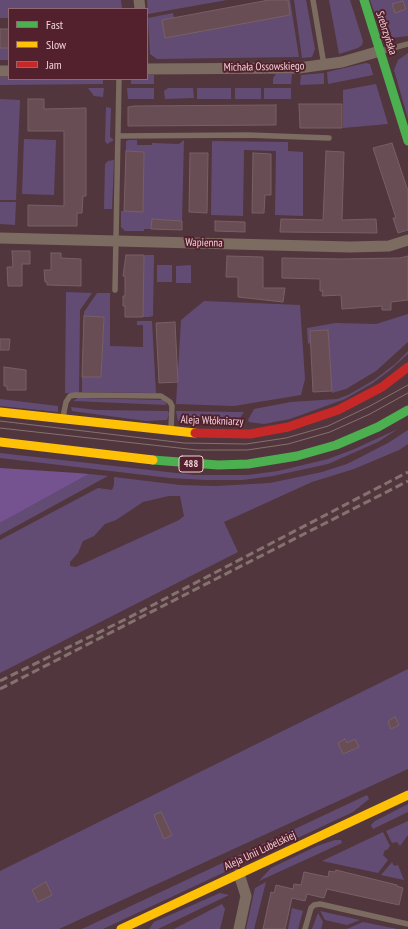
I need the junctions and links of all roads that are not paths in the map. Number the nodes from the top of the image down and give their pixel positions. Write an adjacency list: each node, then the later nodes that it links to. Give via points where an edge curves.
1 (313, 0): 5 (lane)
2 (364, 0): 4 (main road, Srebrzyńska)
3 (408, 44): 4 (lane)
4 (380, 51): 5 (street, Michała Ossowskiego); 10 (main road, Srebrzyńska)
5 (324, 65): 6 (street, Michała Ossowskiego, via 299,68)
6 (148, 69)
7 (119, 80): 8 (lane)
8 (118, 136): 9 (lane, via 240,135); 13 (lane)
9 (329, 138)
10 (408, 142)
11 (0, 238): 13 (street, Wapienna)
12 (408, 240): 13 (street, Wapienna, via 389,246 350,247)
13 (116, 241): 14 (lane)
14 (115, 290)
15 (408, 366): 19 (main road, Aleja Włókniarzy, via 382,387 353,403 288,427 236,435)
16 (408, 410): 20 (main road, 488, via 378,427 336,445 297,456 248,464 184,463)
17 (0, 412): 18 (main road, Aleja Włókniarzy)
18 (63, 419): 19 (main road, Aleja Włókniarzy); 19 (lane, via 66,402 70,396 161,396 170,402 172,409)
19 (171, 431)
20 (0, 442)
21 (408, 795): 22 (main road, Aleja Unii Lubelskiej)
22 (239, 874): 24 (main road, Aleja Unii Lubelskiej); 26 (street, via 246,896)
23 (408, 924): 27 (lane, via 320,904 311,908)
24 (136, 926): 25 (main road, Aleja Unii Lubelskiej)
25 (121, 929)
26 (239, 929)
27 (305, 929)

